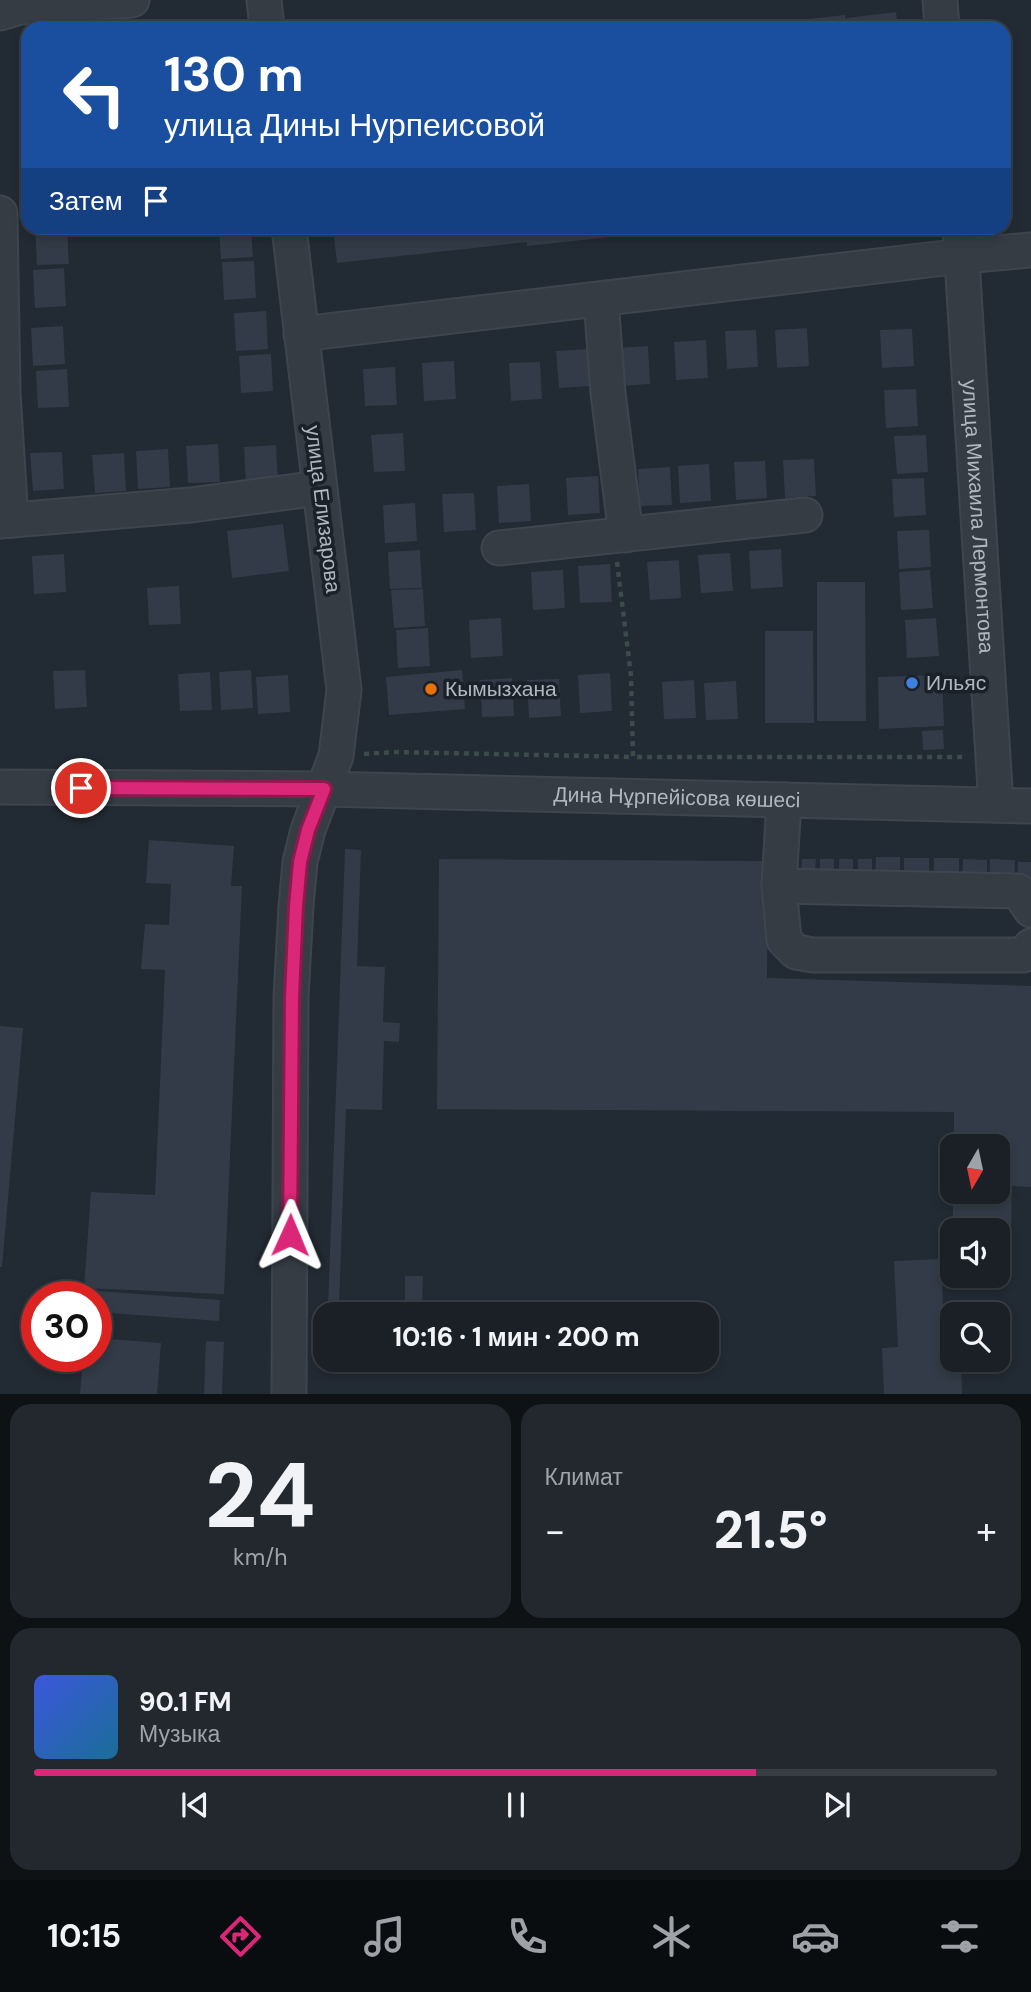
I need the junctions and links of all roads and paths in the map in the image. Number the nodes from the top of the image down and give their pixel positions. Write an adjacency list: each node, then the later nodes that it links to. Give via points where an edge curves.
1 (132, 0): 4 (street, via 20,7)
2 (264, 0): 5 (street)
3 (940, 0): 6 (street)
4 (0, 13)
5 (266, 21)
6 (942, 21)
7 (0, 213): 15 (street)
8 (290, 235): 12 (street, улица Елизарова)
9 (961, 242): 10 (street); 11 (street); 20 (street, улица Михаила Лермонтова)
10 (1031, 250)
11 (601, 299): 12 (street); 16 (street)
12 (301, 334): 13 (street, улица Елизарова)
13 (319, 488): 15 (street, via 191,505); 18 (street, улица Елизарова, via 344,690)
14 (805, 514): 16 (street)
15 (5, 520)
16 (626, 535): 17 (street); 19 (path, via 616,551 631,676)
17 (499, 548)
18 (336, 756): 19 (path, via 396,752); 22 (street, улица Елизарова)
19 (633, 757): 20 (path)
20 (993, 757): 24 (street, улица Михаила Лермонтова)
21 (0, 787): 22 (street, Дина Нұрпейісова көшесі)
22 (324, 789): 23 (street, Дина Нұрпейісова көшесі); 29 (street, улица Елизарова, via 305,841 296,906)
23 (784, 800): 24 (street, Дина Нұрпейісова көшесі); 26 (street)
24 (996, 805): 25 (street, Дина Нұрпейісова көшесі)
25 (1031, 806)
26 (779, 886): 27 (street, via 1018,891); 28 (street, via 784,940 796,953 1023,955)
27 (1031, 911)
28 (1031, 946)
29 (289, 1394)

